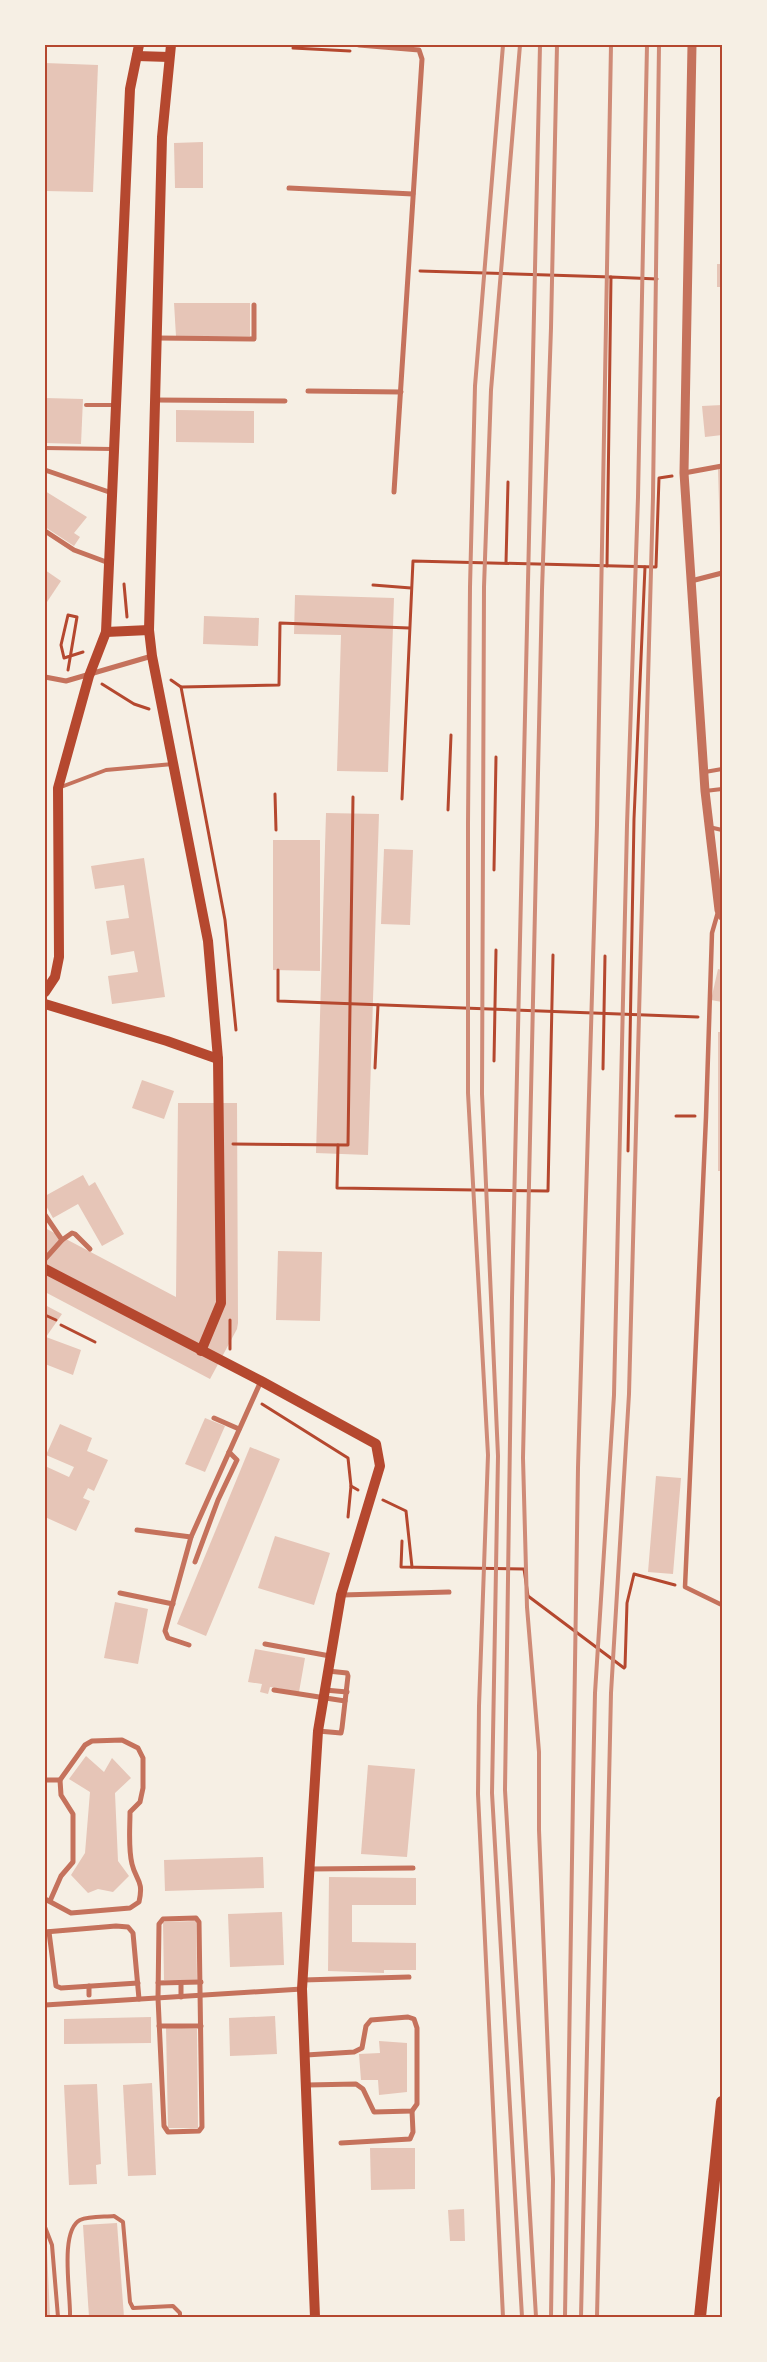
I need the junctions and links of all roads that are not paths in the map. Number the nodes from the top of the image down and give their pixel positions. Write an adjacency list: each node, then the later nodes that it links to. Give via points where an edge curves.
1 (139, 45): 5 (main road)
2 (171, 45): 6 (main road)
3 (359, 45): 8 (street, via 419,50 422,59)
4 (692, 45): 21 (street)
5 (136, 56): 6 (main road); 16 (main road, via 130,89)
6 (169, 57): 10 (main road, via 162,137)
7 (289, 188): 8 (street)
8 (413, 194): 12 (street)
9 (254, 305): 10 (street, via 254,339)
10 (157, 338): 13 (main road)
11 (308, 391): 12 (street)
12 (400, 392): 22 (street)
13 (155, 400): 14 (street); 28 (main road)
14 (285, 401)
15 (86, 405): 16 (lane)
16 (116, 405): 18 (main road)
17 (45, 448): 18 (lane)
18 (114, 449): 23 (main road)
19 (722, 466): 21 (street)
20 (45, 470): 23 (street)
21 (684, 473): 27 (street)
22 (394, 492)
23 (112, 494): 25 (main road)
24 (45, 531): 25 (street, via 74,550)
25 (109, 564): 29 (main road)
26 (722, 573): 27 (street)
27 (690, 581): 35 (street)
28 (149, 630): 29 (main road); 30 (main road)
29 (106, 632): 31 (main road)
30 (152, 656): 31 (street); 33 (main road)
31 (89, 676): 32 (street, via 66,681); 36 (main road)
32 (45, 677)
33 (173, 764): 36 (lane, via 106,770); 44 (main road, via 208,941)
34 (722, 768): 35 (lane)
35 (705, 772): 38 (street)
36 (58, 788): 42 (main road, via 59,957 55,977)
37 (722, 790): 38 (lane)
38 (705, 791): 39 (street)
39 (710, 827): 40 (lane); 41 (street)
40 (722, 830)
41 (720, 913): 62 (street, via 712,933 685,1587)
42 (45, 992)
43 (45, 1004): 44 (main road)
44 (218, 1059): 50 (main road, via 221,1304)
45 (45, 1215): 46 (street)
46 (62, 1240): 47 (street, via 72,1233); 48 (street)
47 (90, 1249)
48 (45, 1259)
49 (45, 1269): 50 (main road)
50 (201, 1351): 51 (main road)
51 (261, 1381): 53 (street); 60 (main road, via 376,1444 380,1466)
52 (214, 1418): 53 (street)
53 (239, 1429): 54 (street)
54 (229, 1452): 56 (street); 57 (street, via 237,1460)
55 (137, 1530): 56 (street)
56 (191, 1538): 61 (street)
57 (195, 1562)
58 (449, 1592): 60 (street)
59 (120, 1593): 61 (street)
60 (341, 1595): 65 (main road)
61 (172, 1604): 64 (street, via 165,1631 168,1638)
62 (722, 1604)
63 (265, 1644): 65 (street)
64 (189, 1645)
65 (330, 1656): 66 (main road)
66 (328, 1671): 68 (street, via 347,1673); 69 (main road)
67 (274, 1690): 69 (street)
68 (347, 1692): 69 (street); 70 (street)
69 (324, 1694): 70 (street); 71 (main road)
70 (346, 1701): 71 (street, via 341,1733)
71 (318, 1731): 75 (main road)
72 (45, 1780): 73 (street)
73 (60, 1780): 76 (street, via 61,1796 73,1814 73,1862); 76 (street, via 80,1750 92,1742 122,1740 138,1748 143,1758 143,1788 140,1802 130,1812 132,1865 141,1892 139,1902 130,1908 71,1913)
74 (413, 1868): 75 (street)
75 (310, 1869): 83 (main road)
76 (48, 1900)
77 (47, 1932): 80 (street, via 128,1927 133,1933); 84 (street, via 56,1986)
78 (409, 1977): 83 (street)
79 (200, 1982): 81 (street, via 200,1922 196,1918 162,1919); 82 (street); 86 (street)
80 (138, 1983): 84 (street); 89 (street)
81 (158, 1983): 82 (street); 88 (street)
82 (181, 1983): 87 (street)
83 (303, 1985): 86 (street); 93 (main road)
84 (88, 1986): 85 (street)
85 (90, 1995)
86 (201, 1996): 87 (street); 92 (street)
87 (181, 1997): 88 (street)
88 (158, 1998): 89 (street); 91 (street)
89 (139, 2000): 90 (street)
90 (45, 2005)
91 (159, 2026): 92 (street); 92 (street, via 164,2126 168,2132 199,2131 202,2127)
92 (201, 2026)
93 (306, 2055): 94 (main road); 96 (street, via 354,2052 362,2048 366,2026 371,2020 414,2018 417,2028 417,2104)
94 (307, 2085): 96 (street, via 356,2084 363,2089 374,2112); 102 (main road)
95 (722, 2102): 103 (main road)
96 (412, 2111): 97 (street, via 410,2139)
97 (341, 2143)
98 (45, 2227): 99 (lane, via 52,2244)
99 (58, 2317)
100 (70, 2317): 101 (lane, via 68,2240 72,2227 80,2220 114,2216 122,2222 133,2308 173,2306)
101 (180, 2317)
102 (315, 2317)
103 (700, 2317)

